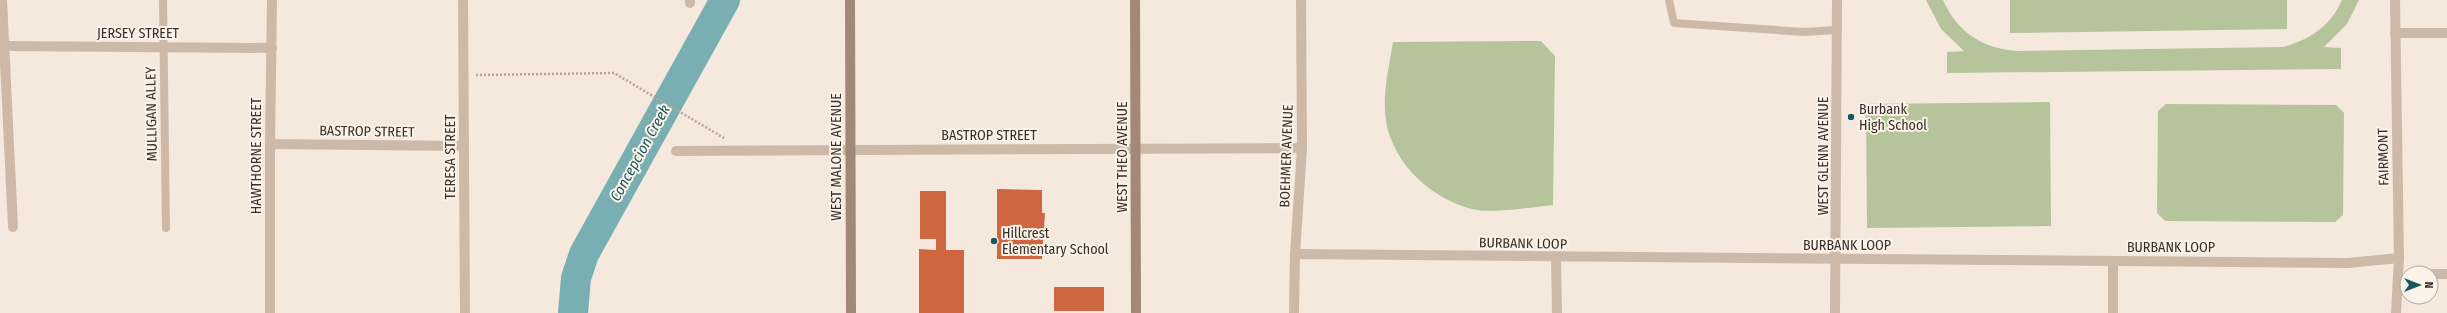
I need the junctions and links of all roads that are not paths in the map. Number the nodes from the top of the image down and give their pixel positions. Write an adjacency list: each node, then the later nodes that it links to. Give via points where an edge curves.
1 (2, 0): 14 (street)
2 (163, 0): 15 (lane, MULLIGAN ALLEY)
3 (272, 0): 16 (street, HAWTHORNE STREET)
4 (463, 0): 18 (street, TERESA STREET)
5 (850, 0): 21 (street, WEST MALONE AVENUE)
6 (1135, 0): 19 (street, WEST THEO AVENUE)
7 (1301, 0): 20 (street, BOEHMER AVENUE)
8 (1669, 0): 11 (lane, via 1674,23 1805,32)
9 (1837, 0): 11 (street, WEST GLENN AVENUE)
10 (2395, 0): 12 (street, FAIRMONT)
11 (1837, 30): 28 (street, WEST GLENN AVENUE)
12 (2395, 33): 13 (street); 27 (street, FAIRMONT)
13 (2447, 33)
14 (4, 46): 15 (street, JERSEY STREET); 23 (street)
15 (164, 47): 16 (street, JERSEY STREET); 24 (lane, MULLIGAN ALLEY)
16 (272, 48): 17 (street, HAWTHORNE STREET)
17 (270, 144): 18 (street, BASTROP STREET); 32 (street, HAWTHORNE STREET)
18 (463, 146): 33 (street, TERESA STREET)
19 (1136, 148): 20 (street, BASTROP STREET); 21 (street, BASTROP STREET); 35 (street, WEST THEO AVENUE)
20 (1302, 148): 25 (street, BOEHMER AVENUE)
21 (850, 150): 22 (street, BASTROP STREET); 34 (street, WEST MALONE AVENUE)
22 (676, 151)
23 (12, 227)
24 (166, 228)
25 (1295, 254): 26 (street, BURBANK LOOP); 36 (street, BOEHMER AVENUE)
26 (1556, 258): 28 (street, BURBANK LOOP); 37 (street)
27 (2399, 258): 29 (street, BURBANK LOOP, via 2348,263); 30 (street, FAIRMONT)
28 (1836, 259): 29 (street, BURBANK LOOP); 38 (street, WEST GLENN AVENUE)
29 (2113, 261): 39 (street)
30 (2401, 265)
31 (2399, 296): 40 (street, FAIRMONT)
32 (270, 313)
33 (465, 313)
34 (851, 313)
35 (1136, 313)
36 (1294, 313)
37 (1557, 313)
38 (1835, 313)
39 (2113, 313)
40 (2396, 313)

